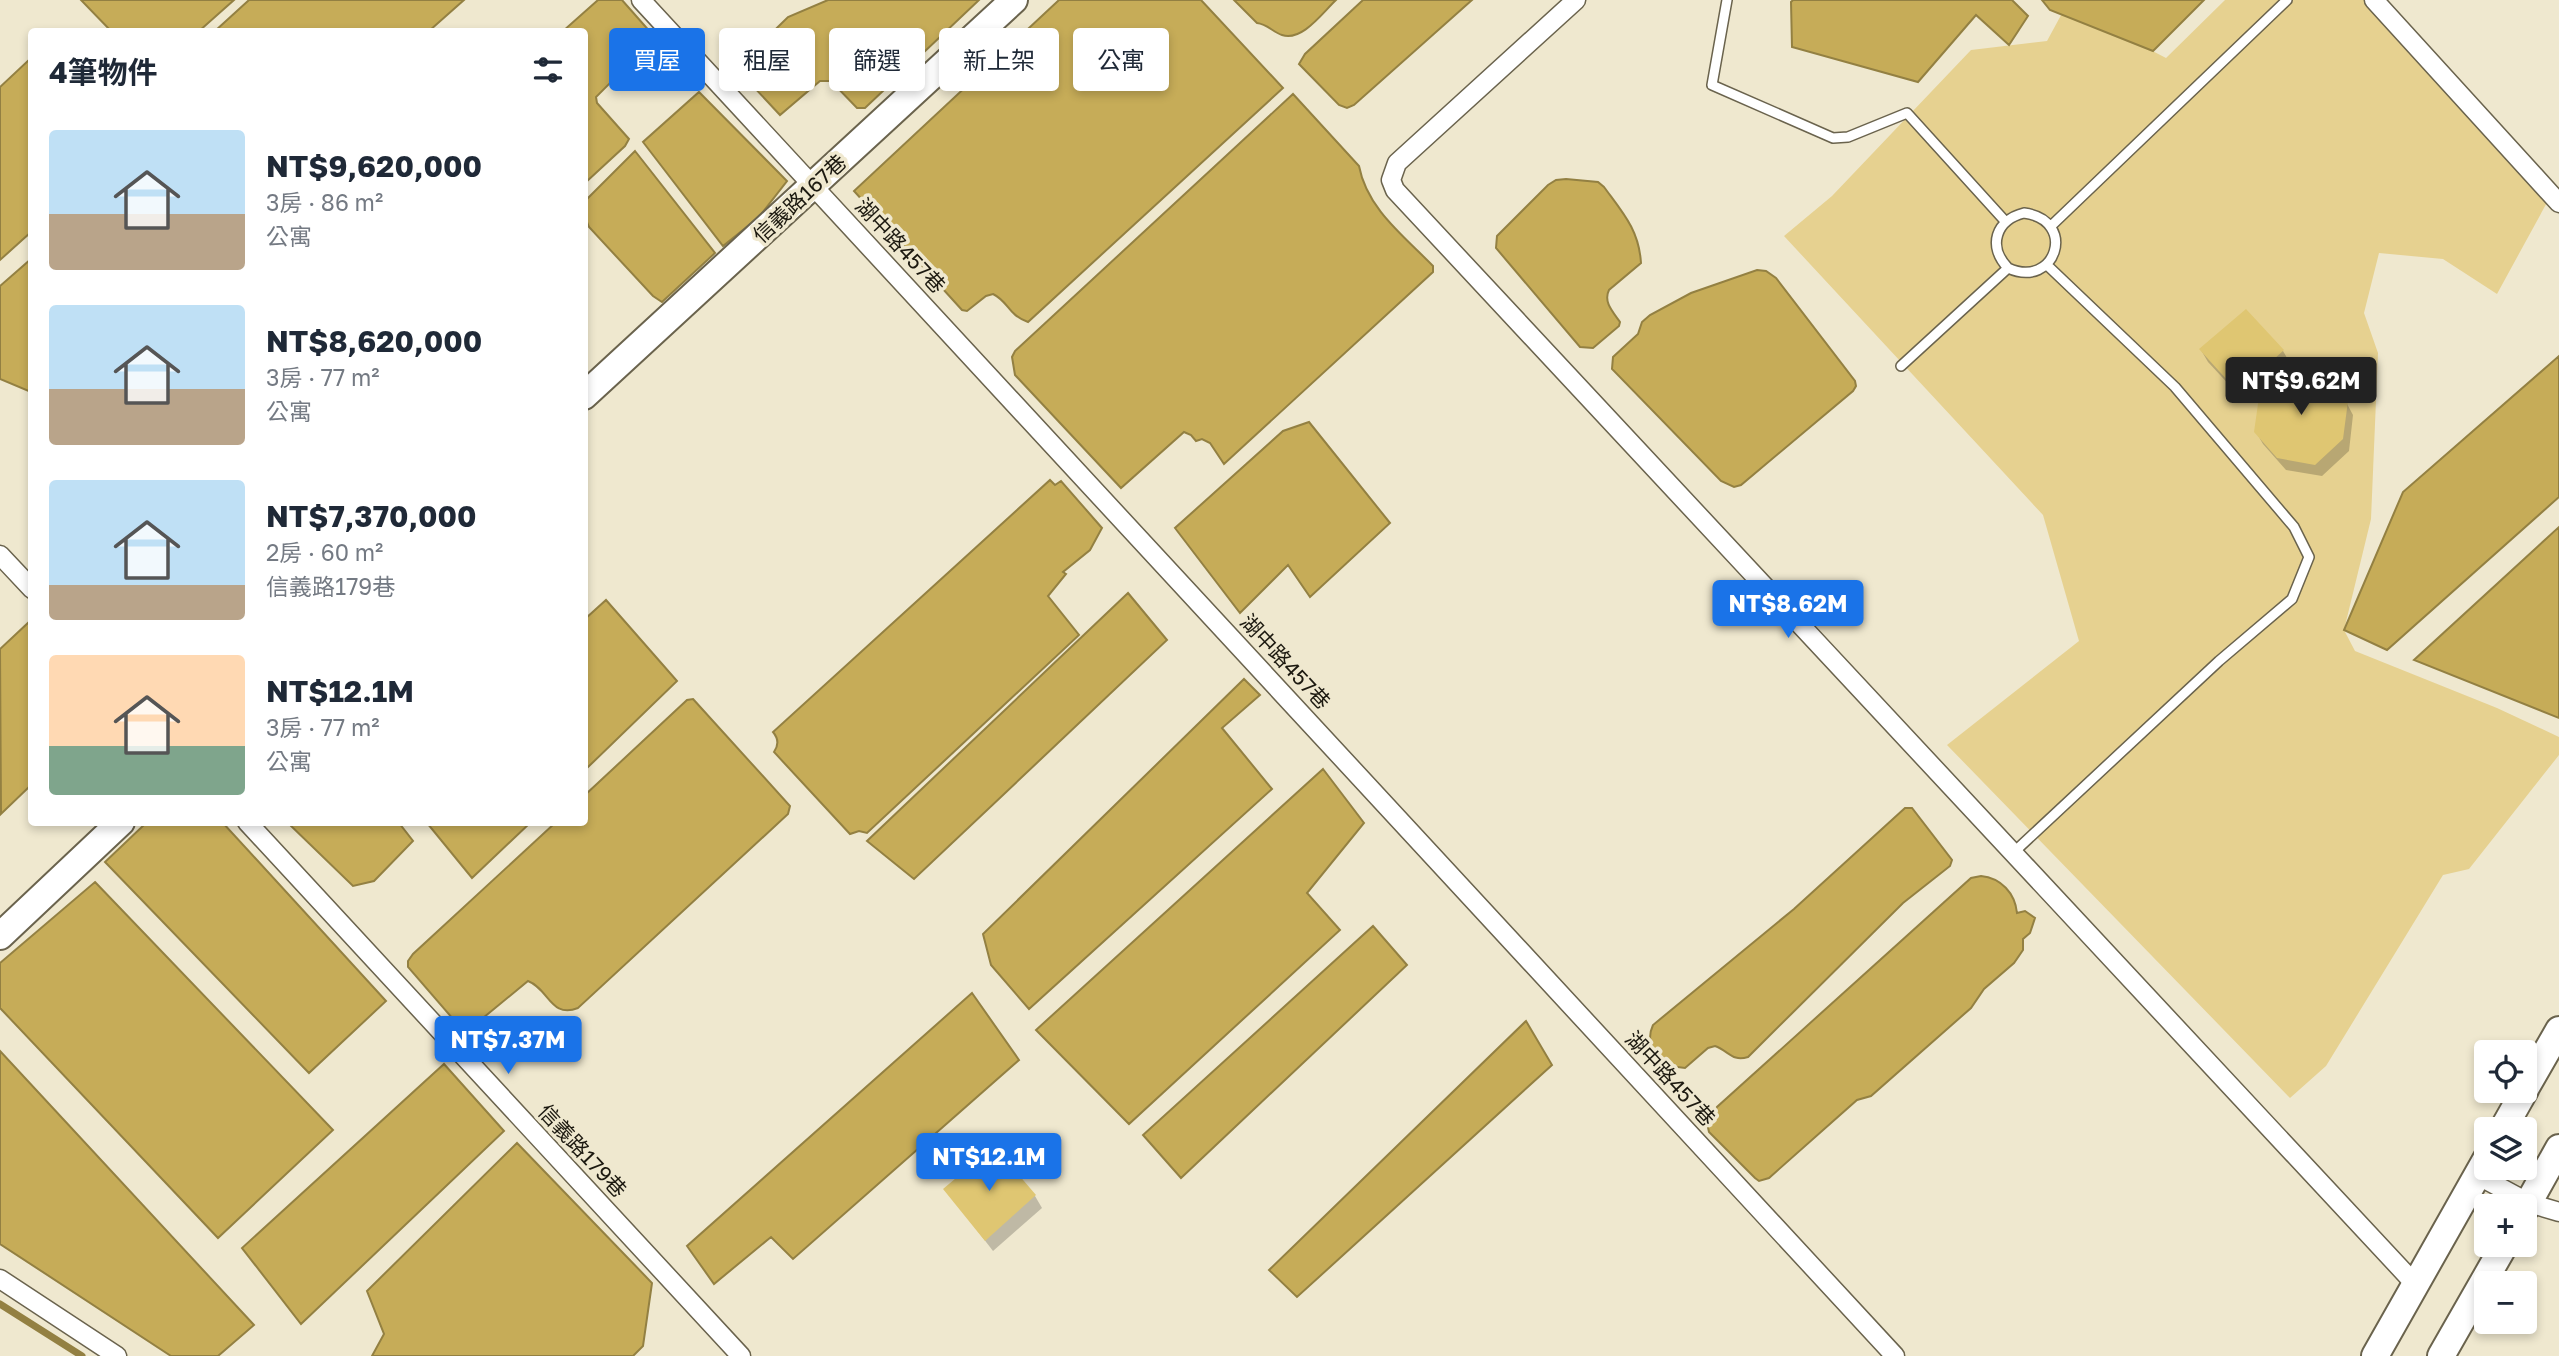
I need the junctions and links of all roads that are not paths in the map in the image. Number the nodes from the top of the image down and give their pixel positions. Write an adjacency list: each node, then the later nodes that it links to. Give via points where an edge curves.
1 (640, 0): 7 (street, 湖中路457巷)
2 (1014, 0): 7 (street, 信義路167巷)
3 (1576, 0): 19 (street, via 1397,163 1391,180 1395,190)
4 (1727, 0): 9 (lane, via 1712,85 1833,138 1848,137 1907,113)
5 (2287, 0): 10 (lane)
6 (2374, 0): 8 (street)
7 (814, 186): 14 (street, 信義路167巷); 35 (street, 湖中路457巷)
8 (2559, 202)
9 (2005, 221): 10 (lane, via 2024,212 2044,218); 12 (lane, via 1996,240 2000,260)
10 (2051, 226): 11 (lane, via 2056,246)
11 (2047, 265): 12 (lane, via 2028,273); 19 (lane, via 2175,387 2294,527 2309,557 2292,599)
12 (2008, 268): 13 (lane)
13 (1900, 366)
14 (588, 392)
15 (0, 555): 16 (street)
16 (28, 585)
17 (117, 826): 20 (street)
18 (251, 826): 34 (street, 信義路179巷)
19 (2012, 853): 32 (street)
20 (0, 936)
21 (2559, 1030): 22 (street)
22 (2537, 1069)
23 (2559, 1148): 27 (street)
24 (2474, 1180): 32 (street)
25 (2498, 1180): 26 (street)
26 (2514, 1194)
27 (2534, 1194)
28 (2537, 1208): 29 (street)
29 (2559, 1212)
30 (2498, 1257): 37 (street)
31 (0, 1279): 33 (street)
32 (2415, 1284): 36 (street)
33 (117, 1356)
34 (741, 1356)
35 (1895, 1356)
36 (2375, 1356)
37 (2441, 1356)

